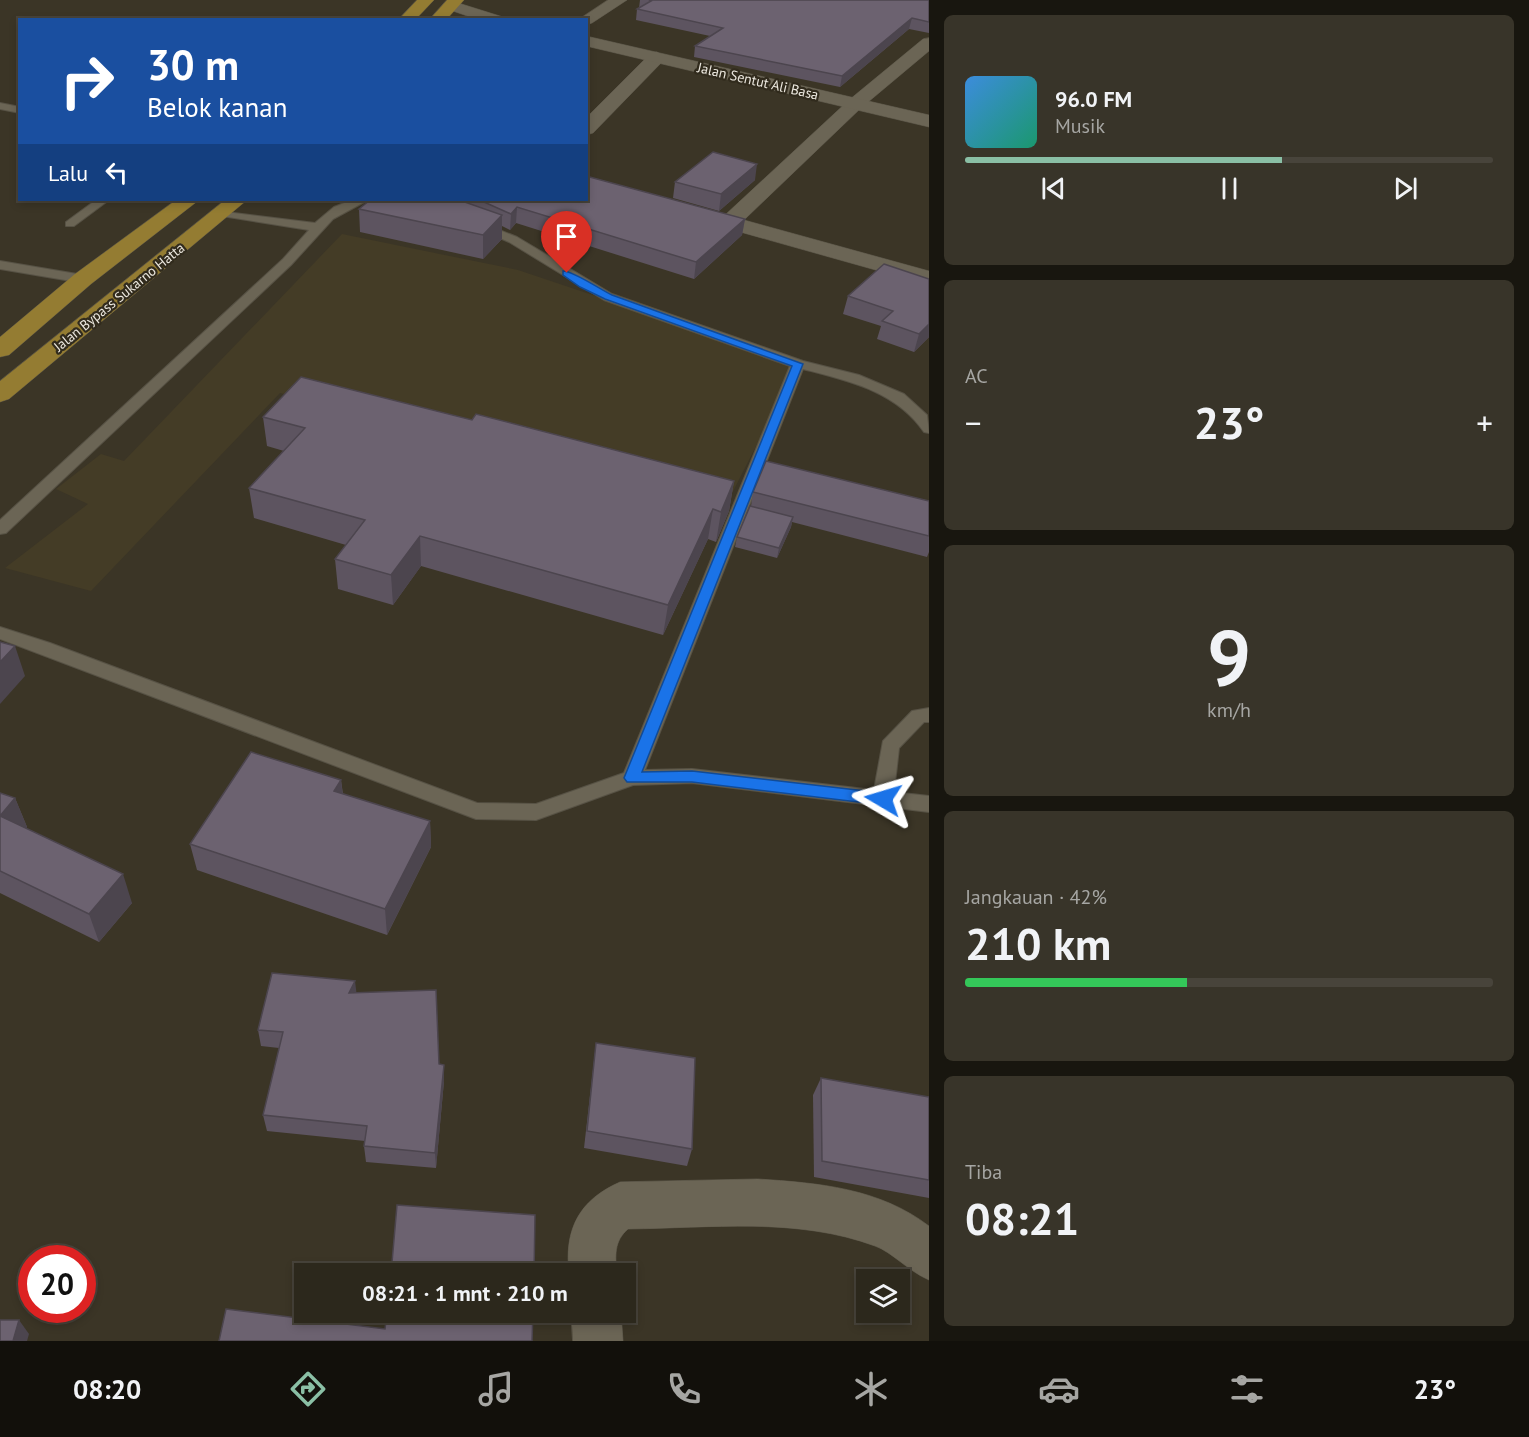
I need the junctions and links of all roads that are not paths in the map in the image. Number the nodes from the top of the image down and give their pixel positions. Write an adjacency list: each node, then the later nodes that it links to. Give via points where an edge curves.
1 (426, 0): 4 (highway)
2 (619, 0): 7 (street)
3 (454, 3): 5 (highway); 6 (street)
4 (408, 18)
5 (439, 18)
6 (492, 18)
7 (584, 18)
8 (588, 41): 10 (street, Jalan Sentut Ali Basa)
9 (929, 43): 11 (street)
10 (657, 57): 11 (street, Jalan Sentut Ali Basa); 15 (street)
11 (855, 104): 14 (street, Jalan Sentut Ali Basa); 22 (street)
12 (0, 106): 13 (lane)
13 (18, 110)
14 (929, 121)
15 (588, 127)
16 (102, 201): 23 (lane)
17 (188, 201): 27 (highway)
18 (358, 201): 24 (lane, via 343,205)
19 (229, 206): 24 (lane); 29 (highway, Jalan Bypass Sukarno Hatta)
20 (685, 210): 22 (street)
21 (467, 220): 30 (lane, via 506,234 608,297)
22 (729, 223): 26 (street)
23 (70, 224)
24 (315, 226): 34 (lane, via 312,236 287,262)
25 (0, 265): 27 (lane)
26 (929, 278)
27 (83, 279): 28 (highway)
28 (0, 350)
29 (37, 363): 31 (highway, via 20,369); 32 (highway, Jalan Bypass Sukarno Hatta)
30 (798, 364): 33 (lane, via 854,378 899,397); 37 (lane)
31 (0, 367)
32 (0, 394)
33 (929, 429)
34 (0, 529)
35 (0, 633): 37 (lane, via 476,811 536,812)
36 (929, 715): 38 (lane, via 919,716 890,746)
37 (632, 778): 38 (lane, via 692,776)
38 (883, 799): 39 (lane)
39 (929, 804)
40 (929, 1256): 41 (street, via 891,1227 825,1207 758,1203 620,1206 599,1223)
41 (592, 1263)
42 (597, 1323): 43 (street)
43 (598, 1341)

